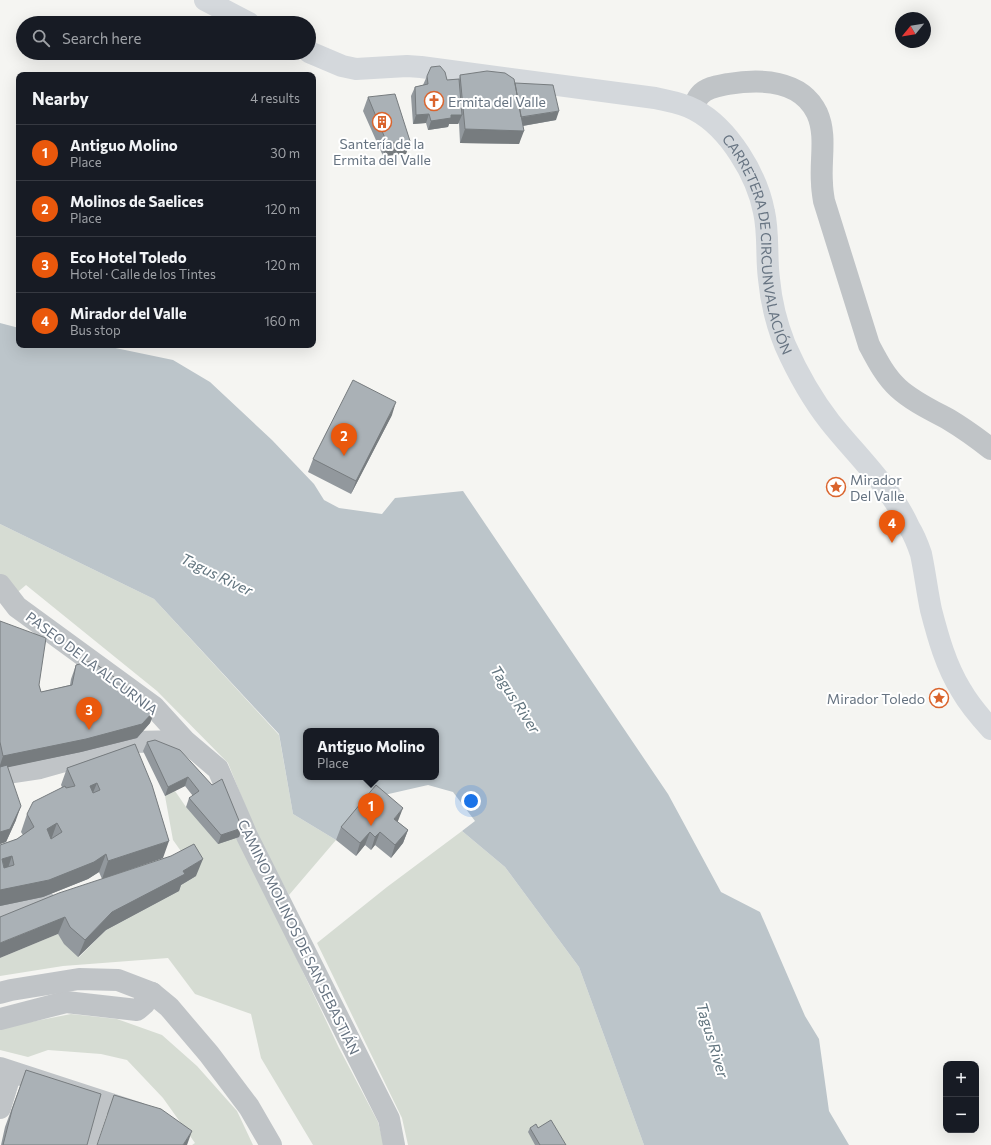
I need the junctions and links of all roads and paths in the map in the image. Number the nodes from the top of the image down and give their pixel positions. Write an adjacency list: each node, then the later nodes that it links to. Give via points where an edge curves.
1 (205, 0): 2 (main road)
2 (236, 16)
3 (316, 55): 4 (main road, CARRETERA DE CIRCUNVALACIÓN, via 356,69 421,67 655,98)
4 (693, 108): 5 (street, via 700,94 712,87 746,81 786,86 809,101 817,112 822,128 824,201 869,345 877,361 898,388); 7 (main road, CARRETERA DE CIRCUNVALACIÓN, via 720,130 748,165 765,213 769,280 785,343 800,376 829,421 892,496 909,525 920,553 931,609 949,665 961,690)
5 (991, 449)
6 (0, 585): 8 (street, PASEO DE LA ALCURNIA, via 17,607 154,707)
7 (991, 729)
8 (185, 741): 9 (street, via 132,742 40,768); 21 (street, CAMINO MOLINOS DE SAN SEBASTIÁN, via 218,769 247,836 389,1119)
9 (0, 774)
10 (0, 909): 11 (street, via 37,900 55,900)
11 (0, 920)
12 (0, 992): 13 (street, via 78,979 118,980)
13 (152, 993): 14 (street, via 137,1010 66,1002); 20 (street, via 169,1007 209,1054 249,1107)
14 (0, 1019)
15 (6, 1070): 16 (street); 17 (street)
16 (105, 1102): 18 (street); 19 (lane)
17 (0, 1108)
18 (160, 1120)
19 (91, 1145)
20 (270, 1145)
21 (394, 1145)

